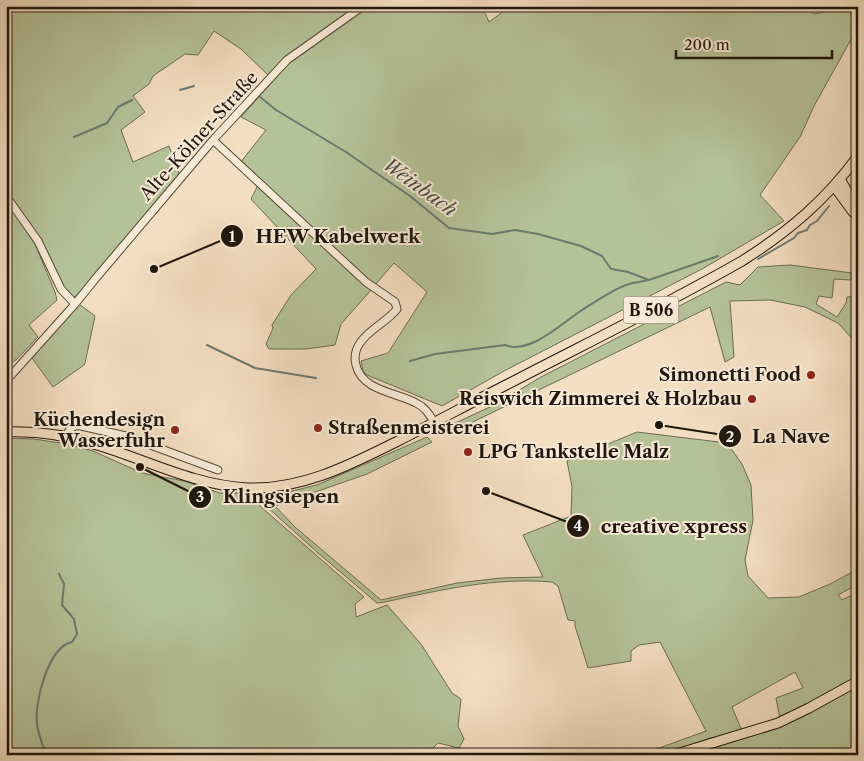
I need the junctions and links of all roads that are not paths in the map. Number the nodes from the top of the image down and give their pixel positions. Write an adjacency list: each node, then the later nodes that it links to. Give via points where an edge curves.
1 (364, 6): 2 (street, Alte-Kölner-Straße, via 287,60)
2 (213, 140): 9 (street, Alte-Kölner-Straße); 11 (street, via 366,282 395,302 397,308 392,315 360,342 356,350 356,368 360,376 373,386 416,402)
3 (858, 156): 4 (main road, B 506)
4 (837, 183): 6 (main road, B 506); 7 (main road); 8 (main road, via 852,200)
5 (6, 196): 9 (street, via 38,241 61,289)
6 (823, 199): 7 (main road); 11 (main road, B 506, via 785,232 727,270)
7 (846, 202): 8 (main road)
8 (857, 218)
9 (75, 304): 10 (street, Alte-Kölner-Straße)
10 (6, 381)
11 (434, 422): 13 (main road, B 506, via 329,474 291,484 262,487 230,486 192,478)
12 (6, 432): 13 (main road, B 506)
13 (66, 436): 14 (street, via 75,426 126,436)
14 (218, 470)
15 (858, 681): 16 (main road, via 778,723)
16 (673, 755)

